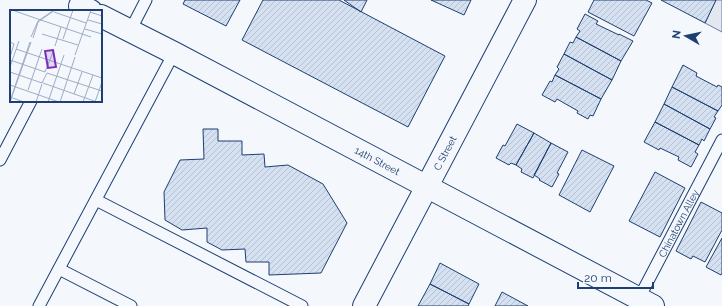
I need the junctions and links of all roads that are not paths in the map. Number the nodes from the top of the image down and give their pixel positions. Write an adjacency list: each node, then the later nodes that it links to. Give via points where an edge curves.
1 (146, 0): 4 (lane)
2 (525, 0): 9 (street, C Street)
3 (102, 17): 4 (street, 14th Street)
4 (130, 31): 5 (street, 14th Street)
5 (174, 53): 9 (street, 14th Street); 10 (lane)
6 (30, 102): 8 (lane)
7 (722, 140): 12 (lane, Chinatown Alley)
8 (0, 160)
9 (428, 187): 12 (street, 14th Street); 16 (street, C Street)
10 (96, 200): 11 (lane); 15 (lane)
11 (59, 268): 13 (lane); 14 (lane)
12 (642, 303)
13 (39, 306)
14 (132, 306)
15 (302, 306)
16 (364, 306)

